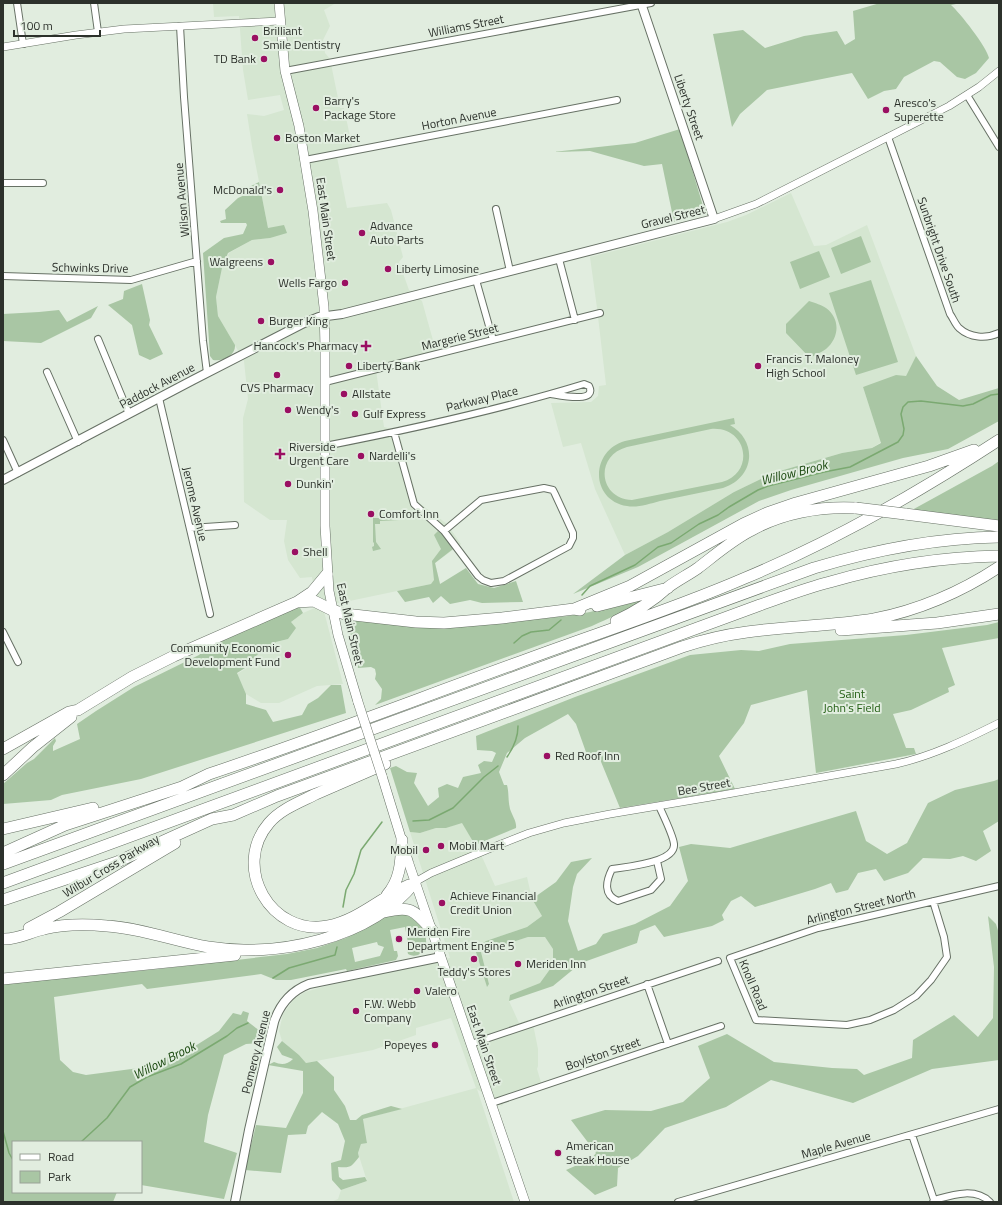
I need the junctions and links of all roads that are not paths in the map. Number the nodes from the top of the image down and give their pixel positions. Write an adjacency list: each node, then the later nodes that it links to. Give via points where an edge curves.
1 (17, 3): 9 (street)
2 (94, 3): 8 (street)
3 (278, 3): 6 (main road, East Main Street)
4 (651, 3): 5 (street, Williams Street)
5 (641, 4): 12 (street, Williams Street); 21 (main road, Liberty Street)
6 (280, 21): 7 (street); 12 (main road, East Main Street)
7 (180, 26): 8 (street); 23 (street, Wilson Avenue)
8 (98, 32): 9 (street)
9 (23, 44): 10 (street)
10 (3, 47)
11 (999, 71): 13 (street, Gravel Street)
12 (285, 72): 17 (main road, East Main Street)
13 (967, 95): 15 (street, Gravel Street); 16 (street)
14 (617, 100): 17 (street, Horton Avenue)
15 (888, 137): 21 (street, Gravel Street, via 756,204); 30 (street, Sunbright Drive South, via 950,314 959,328 973,336 988,337)
16 (999, 147)
17 (305, 160): 28 (main road, East Main Street, via 317,238)
18 (3, 183): 19 (street)
19 (43, 184)
20 (496, 209): 24 (street)
21 (714, 219): 22 (main road, Gravel Street)
22 (559, 259): 24 (main road, Gravel Street); 29 (street)
23 (197, 261): 25 (street, Schwinks Drive, via 131,280); 34 (street, Wilson Avenue)
24 (510, 271): 26 (main road, Gravel Street)
25 (3, 276)
26 (476, 280): 28 (main road, Gravel Street); 32 (street)
27 (600, 314): 29 (street, Margerie Street)
28 (325, 317): 34 (main road, Paddock Avenue, via 311,320); 35 (main road, East Main Street)
29 (575, 320): 32 (street, Margerie Street)
30 (999, 333)
31 (98, 339): 38 (street)
32 (494, 340): 35 (street, Margerie Street)
33 (47, 372): 43 (street)
34 (207, 372): 37 (main road, Paddock Avenue)
35 (325, 382): 44 (main road, East Main Street)
36 (551, 394): 36 (street, Parkway Place, via 584,384 591,389 586,396); 39 (street, Parkway Place)
37 (159, 398): 38 (main road, Paddock Avenue); 49 (street, Jerome Avenue)
38 (129, 414): 43 (main road, Paddock Avenue)
39 (394, 432): 44 (street, Parkway Place); 50 (street, via 414,504)
40 (999, 436): 57 (highway, via 944,462 767,513 639,582)
41 (3, 440): 45 (street)
42 (999, 440): 63 (highway, via 892,506 799,554 702,596)
43 (78, 442): 45 (main road, Paddock Avenue)
44 (325, 446): 54 (main road, East Main Street)
45 (18, 473): 46 (main road, Paddock Avenue)
46 (3, 480)
47 (235, 525): 49 (street)
48 (999, 526): 55 (highway, bridge, via 856,508 806,511 764,524 739,537)
49 (190, 528): 59 (street, Jerome Avenue)
50 (444, 531): 50 (street, via 478,576 491,582 504,581 569,546 573,538 555,494 548,488 481,500)
51 (999, 537): 77 (highway, via 947,540 907,546 814,568)
52 (999, 556): 79 (highway, via 905,564 857,574 814,587)
53 (995, 569): 62 (highway, via 946,596 893,614 850,622)
54 (327, 574): 56 (highway, via 312,592); 58 (main road, East Main Street)
55 (668, 588): 57 (highway, via 599,606); 63 (highway, via 632,613)
56 (297, 602): 58 (highway, via 314,601); 65 (highway, via 174,656)
57 (574, 609): 58 (highway, via 444,623 361,616)
58 (332, 610): 74 (main road, East Main Street, bridge)
59 (210, 614)
60 (999, 614): 62 (highway, via 944,622 839,630 767,634)
61 (3, 632): 64 (street)
62 (747, 632): 67 (highway, via 711,638 682,647)
63 (569, 644): 70 (highway)
64 (18, 662)
65 (78, 710): 68 (highway); 69 (highway)
66 (999, 723): 71 (street, Bee Street, via 948,748 907,762)
67 (414, 746): 72 (highway, via 277,796); 82 (highway, via 399,758 282,812 264,830 255,853 255,874 264,896 276,911 297,923 315,927 334,924 356,916)
68 (3, 749)
69 (3, 774)
70 (209, 774): 73 (highway, via 100,806); 75 (highway, via 182,787 65,825)
71 (659, 806): 76 (street, via 674,845 672,851); 78 (street, Bee Street, via 582,819 541,830 496,846)
72 (233, 815): 81 (highway, via 212,820 117,862); 86 (highway, Wilbur Cross Parkway, via 165,849 53,915)
73 (3, 829)
74 (402, 840): 78 (main road, East Main Street); 82 (highway, via 398,877)
75 (3, 853)
76 (657, 861): 76 (street, via 612,869 606,880 607,889 613,899 618,901 652,890 661,879)
77 (3, 864)
78 (415, 882): 82 (highway); 84 (highway, via 406,894); 85 (main road, East Main Street)
79 (3, 883)
80 (999, 886): 83 (street, Arlington Street North)
81 (3, 900)
82 (383, 900)
83 (933, 901): 89 (street, Arlington Street North, via 818,928); 89 (street, Knoll Road, via 947,957 916,996 894,1010 870,1020 847,1025 756,1020)
84 (376, 915): 85 (highway, via 397,909 408,909 417,914); 87 (highway, via 350,929 320,940)
85 (432, 930): 88 (main road, East Main Street)
86 (3, 939): 87 (highway, via 58,926 98,925 133,929 208,947)
87 (264, 950): 91 (highway)
88 (441, 957): 94 (main road, East Main Street); 100 (main road, Pomeroy Avenue, via 309,984 295,990 285,1001 274,1022)
89 (730, 958)
90 (718, 961): 92 (street, Arlington Street)
91 (3, 979)
92 (647, 984): 94 (street, Arlington Street); 95 (street)
93 (721, 1026): 95 (street, Boylston Street)
94 (471, 1044): 96 (main road, East Main Street)
95 (668, 1044): 96 (street, Boylston Street)
96 (492, 1103): 101 (main road, East Main Street)
97 (999, 1109): 98 (street, Maple Avenue)
98 (912, 1135): 99 (street); 102 (street, Maple Avenue)
99 (934, 1201): 103 (street, via 972,1193 984,1196)
100 (235, 1202)
101 (524, 1202)
102 (678, 1202)
103 (990, 1202)

